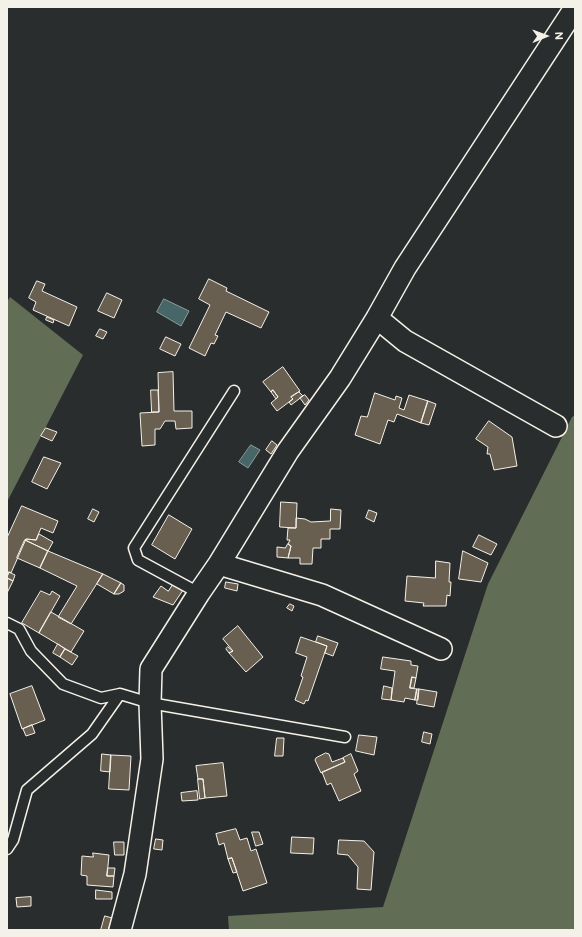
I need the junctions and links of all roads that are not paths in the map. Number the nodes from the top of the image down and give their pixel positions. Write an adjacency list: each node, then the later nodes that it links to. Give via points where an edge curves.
1 (575, 8): 2 (street, via 405,268)
2 (378, 318): 4 (street, via 405,341); 5 (street, via 288,452)
3 (234, 391): 6 (lane, via 134,548 138,560)
4 (556, 426)
5 (219, 564): 6 (street); 8 (street, via 322,595)
6 (199, 593): 10 (street, via 151,669)
7 (7, 623): 9 (lane, via 19,629 31,651 63,684 101,698)
8 (441, 648)
9 (120, 694): 10 (lane); 12 (lane, via 92,734 27,790 13,840)
10 (150, 703): 11 (lane); 13 (street, via 152,759 135,874)
11 (345, 737)
12 (7, 849)
13 (120, 930)

